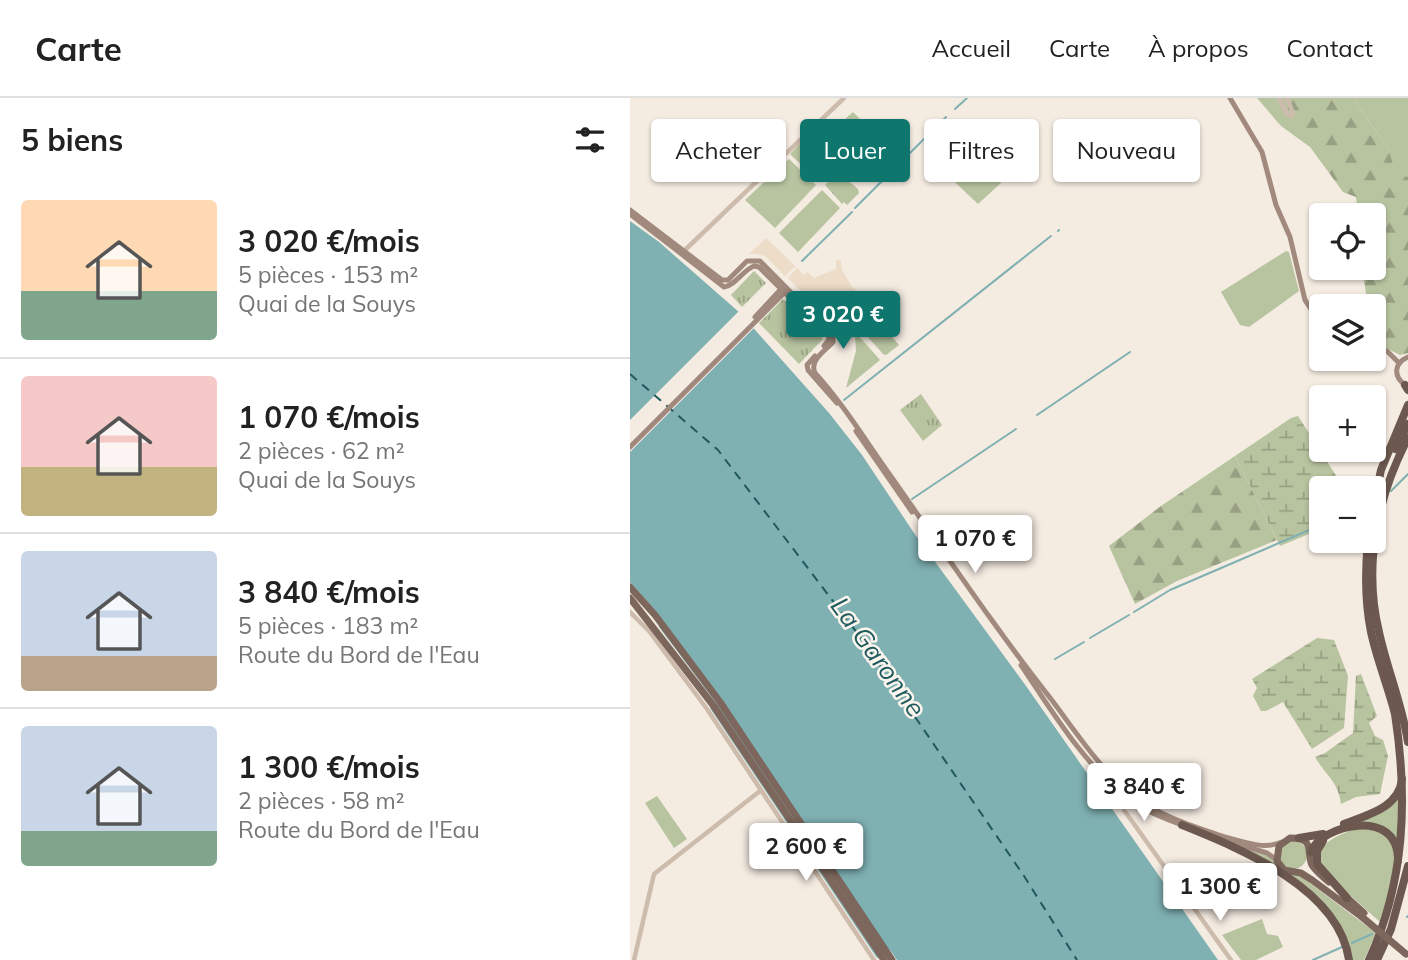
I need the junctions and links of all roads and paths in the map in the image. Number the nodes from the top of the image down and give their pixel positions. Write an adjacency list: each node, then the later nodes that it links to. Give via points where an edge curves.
1 (844, 98): 6 (street)
2 (1230, 98): 8 (main road, via 1262,154)
3 (1279, 98): 4 (street, via 1291,116)
4 (1287, 98)
5 (630, 212): 6 (main road); 6 (main road)
6 (685, 253): 7 (main road, via 722,281 755,260)
7 (784, 289): 16 (main road); 23 (main road, via 834,337 813,362 813,370 848,412)
8 (1309, 307)
9 (1386, 351): 11 (main road)
10 (1408, 357): 11 (main road)
11 (1399, 363): 12 (main road, via 1397,375)
12 (1407, 387)
13 (1408, 405): 17 (highway)
14 (1408, 424): 18 (highway)
15 (1408, 438): 24 (highway, via 1382,502 1372,564 1378,630)
16 (630, 445)
17 (1380, 476)
18 (1383, 476)
19 (1367, 553): 24 (highway, via 1369,621)
20 (630, 589): 40 (main road, via 754,750)
21 (630, 598): 40 (main road, via 713,705)
22 (630, 612): 25 (street, via 707,709)
23 (1033, 679): 26 (main road, via 1091,762); 30 (main road, via 1097,759 1139,800 1229,838 1264,845)
24 (1406, 737): 29 (highway, via 1402,781 1392,802 1320,835); 38 (highway, via 1406,834)
25 (760, 791): 40 (street); 41 (street, via 654,874)
26 (1123, 794): 27 (main road); 43 (street, via 1124,810)
27 (1182, 825): 32 (main road, via 1267,853); 44 (highway, via 1240,849 1294,883 1334,920)
28 (1353, 827): 31 (highway, via 1321,839); 36 (highway, via 1323,841 1316,855 1318,867); 38 (highway, via 1378,827 1397,849)
29 (1299, 838): 30 (main road); 31 (main road)
30 (1282, 842): 32 (main road)
31 (1311, 856): 34 (main road, via 1305,868); 36 (main road, via 1313,866)
32 (1278, 861): 34 (main road, via 1284,870)
33 (1408, 866): 38 (highway)
34 (1295, 872): 37 (main road)
35 (1408, 889): 38 (highway)
36 (1347, 898): 37 (main road)
37 (1363, 915): 39 (main road, bridge)
38 (1388, 926): 45 (highway); 46 (highway)
39 (1408, 953)
40 (881, 957): 42 (main road)
41 (634, 960)
42 (892, 960)
43 (1231, 960)
44 (1349, 960)
45 (1369, 960)
46 (1377, 960)

